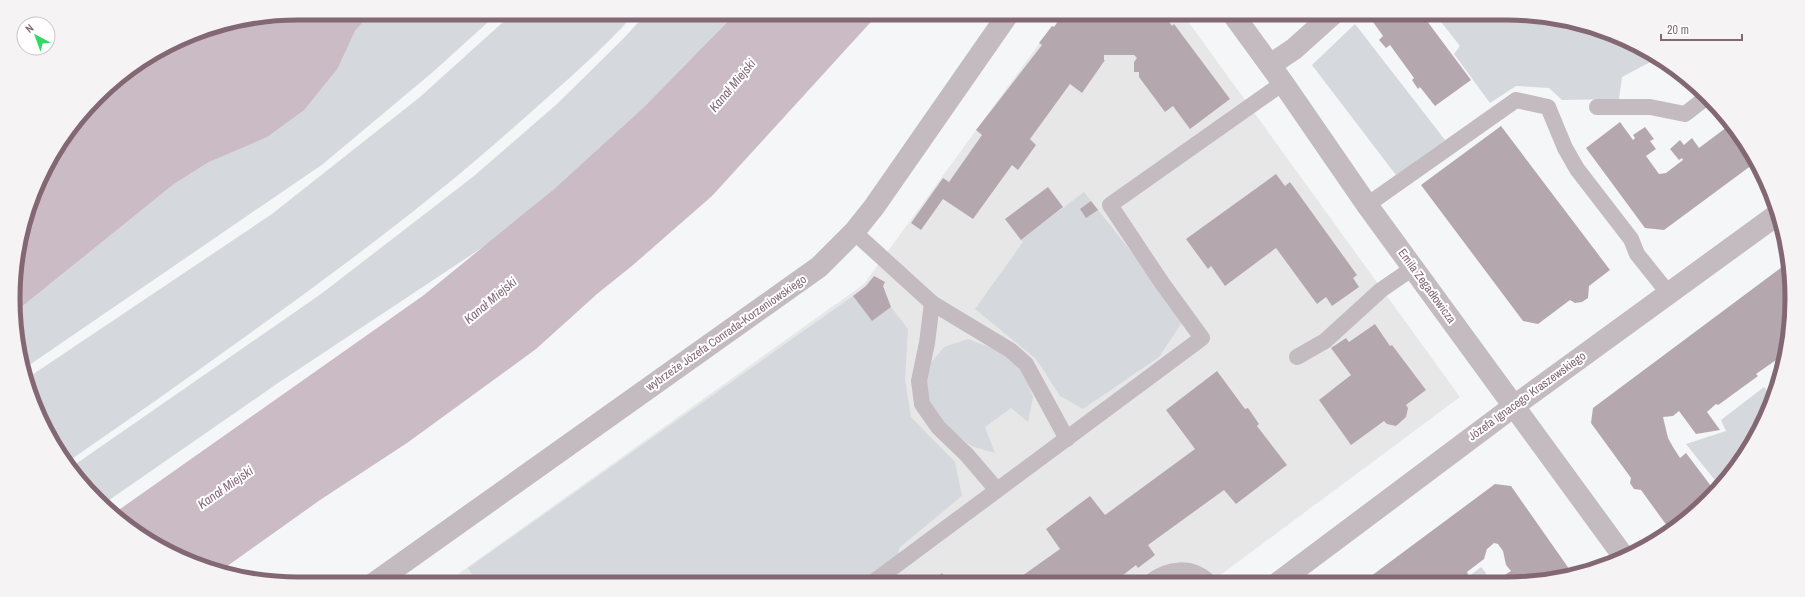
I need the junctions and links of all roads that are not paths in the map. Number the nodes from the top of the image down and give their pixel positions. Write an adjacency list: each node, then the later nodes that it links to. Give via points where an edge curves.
1 (1004, 20): 10 (street, wybrzeże Józefa Conrada-Korzeniowskiego)
2 (1237, 20): 4 (street, Emila Zegadłowicza)
3 (1326, 20): 4 (street, via 1294,49)
4 (1270, 65): 5 (street, Emila Zegadłowicza)
5 (1283, 83): 8 (street, Emila Zegadłowicza); 16 (lane, via 1110,205 1202,338)
6 (1702, 101): 7 (lane, via 1685,114 1650,107)
7 (1596, 107)
8 (1367, 205): 11 (street, Emila Zegadłowicza); 12 (lane, via 1516,100 1548,107 1565,148 1578,169 1631,239 1637,254)
9 (1773, 218): 12 (street, Józefa Ignacego Kraszewskiego)
10 (854, 232): 13 (lane); 19 (street, wybrzeże Józefa Conrada-Korzeniowskiego, via 819,267)
11 (1413, 268): 14 (lane, via 1381,290 1325,341); 15 (street, Emila Zegadłowicza)
12 (1668, 294): 15 (street, Józefa Ignacego Kraszewskiego)
13 (932, 303): 16 (lane, via 1010,350 1026,364); 17 (lane, via 919,381 922,404 938,427 967,455)
14 (1297, 357)
15 (1514, 406): 18 (street, Emila Zegadłowicza); 23 (street, Józefa Ignacego Kraszewskiego)
16 (1067, 439): 17 (lane)
17 (997, 490): 20 (lane)
18 (1621, 552)
19 (383, 577)
20 (880, 577)
21 (1159, 577): 22 (lane, via 1170,571 1184,570)
22 (1201, 577)
23 (1286, 577)

